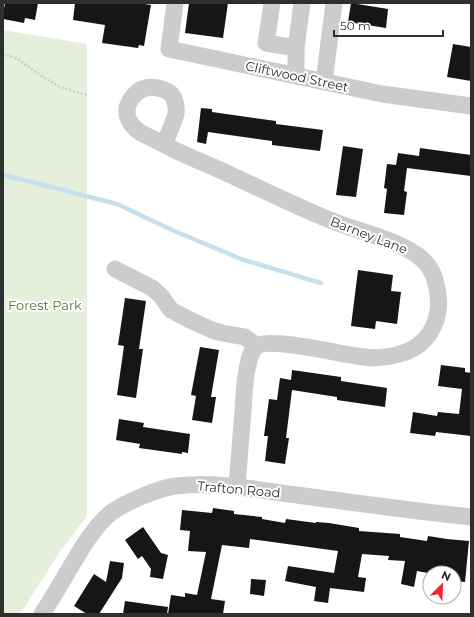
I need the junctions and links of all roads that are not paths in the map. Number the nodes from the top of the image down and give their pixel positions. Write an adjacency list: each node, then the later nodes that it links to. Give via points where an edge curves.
1 (175, 3): 6 (street, Cliftwood Street, via 170,49)
2 (272, 3): 5 (street, via 266,43)
3 (302, 3): 5 (street)
4 (334, 3): 7 (street)
5 (296, 48): 6 (street)
6 (296, 76): 7 (street, Cliftwood Street)
7 (324, 82): 8 (street, Cliftwood Street, via 382,94)
8 (471, 106)
9 (164, 144): 11 (street, Barney Lane, via 340,225 406,249 423,260 435,278 440,303 437,319 430,333 413,349 386,357 365,358 292,345)
10 (115, 269): 11 (street, via 152,288 176,313 212,330 245,337)
11 (257, 346): 12 (street, via 250,358 246,377)
12 (237, 486): 13 (street, Trafton Road); 14 (street, Trafton Road, via 198,484 166,488 113,511 89,538)
13 (471, 517)
14 (42, 614)

